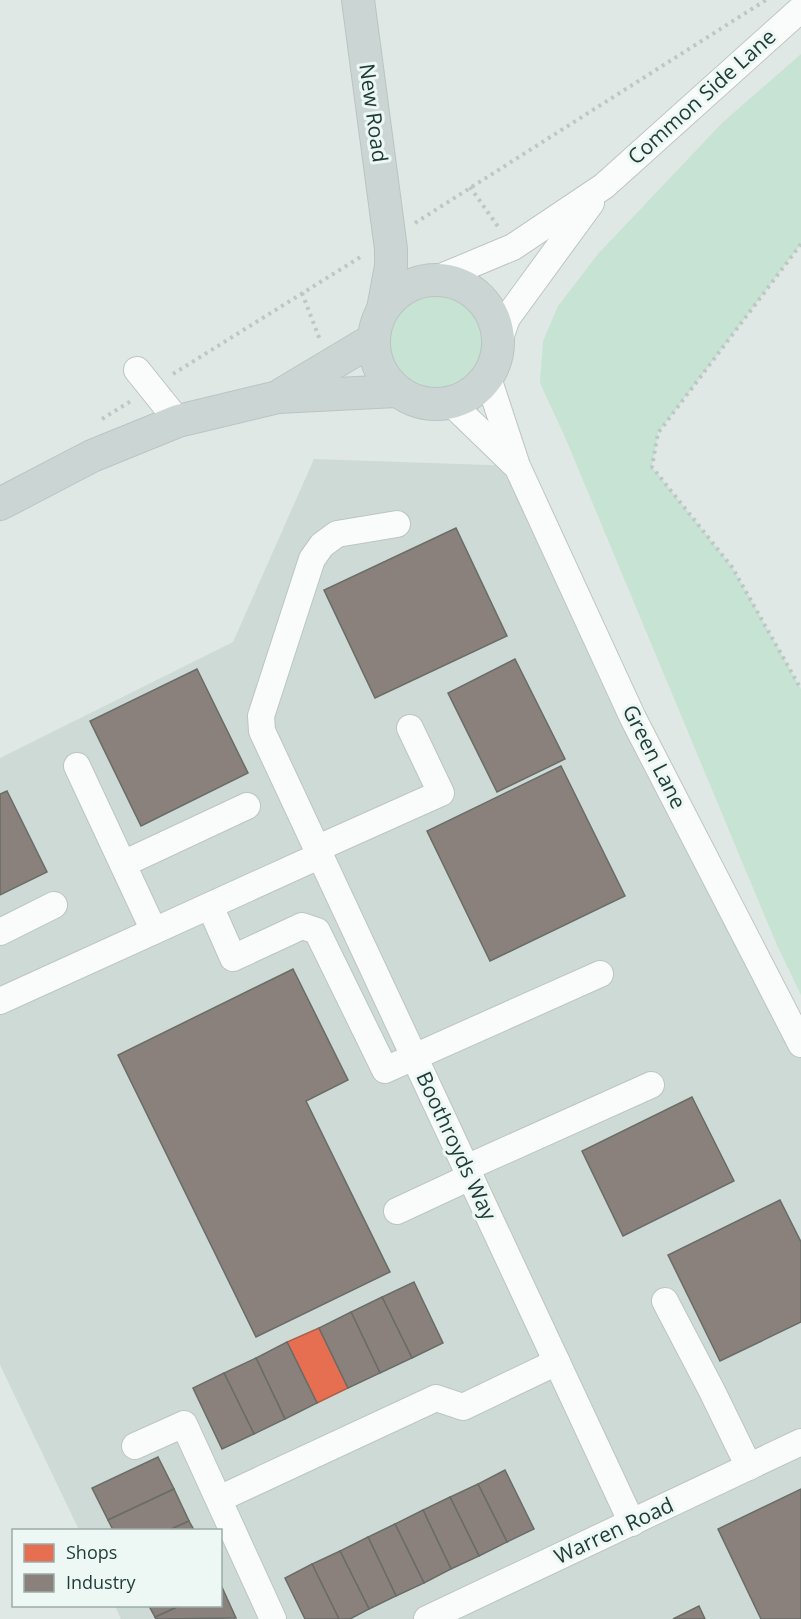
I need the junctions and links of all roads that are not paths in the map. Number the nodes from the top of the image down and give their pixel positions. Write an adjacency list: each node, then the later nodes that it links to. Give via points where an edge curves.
1 (358, 0): 4 (main road, New Road)
2 (801, 9): 3 (street, Common Side Lane)
3 (604, 186): 5 (street, Common Side Lane, via 513,248); 8 (street, Common Side Lane, via 507,318)
4 (388, 226): 5 (main road, New Road, via 399,244); 6 (main road, New Road, via 391,266)
5 (434, 280): 6 (main road, via 413,284 397,293); 8 (main road, via 463,286 481,298 493,316)
6 (382, 309): 7 (main road)
7 (374, 339): 11 (main road, via 382,374); 12 (main road)
8 (499, 341): 10 (main road)
9 (137, 370): 14 (street)
10 (488, 378): 13 (main road, via 472,394); 15 (street, Green Lane)
11 (396, 391): 12 (main road); 13 (main road, via 429,405)
12 (278, 397): 14 (main road)
13 (451, 403): 15 (street, Green Lane)
14 (178, 421): 16 (main road, via 92,456)
15 (517, 466): 29 (street, Green Lane, via 633,718)
16 (0, 504)
17 (397, 524): 21 (street, Boothroyds Way, via 337,534 322,545 312,560 261,716 262,731)
18 (410, 728): 21 (street, via 441,793)
19 (77, 766): 22 (street)
20 (248, 806): 22 (street)
21 (318, 852): 24 (street); 30 (street, Boothroyds Way)
22 (123, 864): 25 (street)
23 (54, 905): 26 (street)
24 (210, 906): 25 (street); 30 (street, via 233,958 302,926 317,932 385,1070)
25 (154, 931): 28 (street)
26 (0, 932)
27 (600, 974): 30 (street)
28 (0, 1001)
29 (801, 1044)
30 (414, 1058): 32 (street, Boothroyds Way)
31 (651, 1085): 32 (street)
32 (468, 1173): 33 (street); 35 (street, Boothroyds Way)
33 (398, 1210)
34 (665, 1301): 38 (street)
35 (557, 1362): 39 (street, via 463,1407 436,1398); 40 (street, Boothroyds Way)
36 (801, 1442): 38 (street, Warren Road)
37 (135, 1446): 39 (street, via 184,1424)
38 (749, 1467): 40 (street, Warren Road)
39 (219, 1499): 41 (street)
40 (632, 1522): 42 (street, Warren Road)
41 (273, 1619)
42 (428, 1619)

